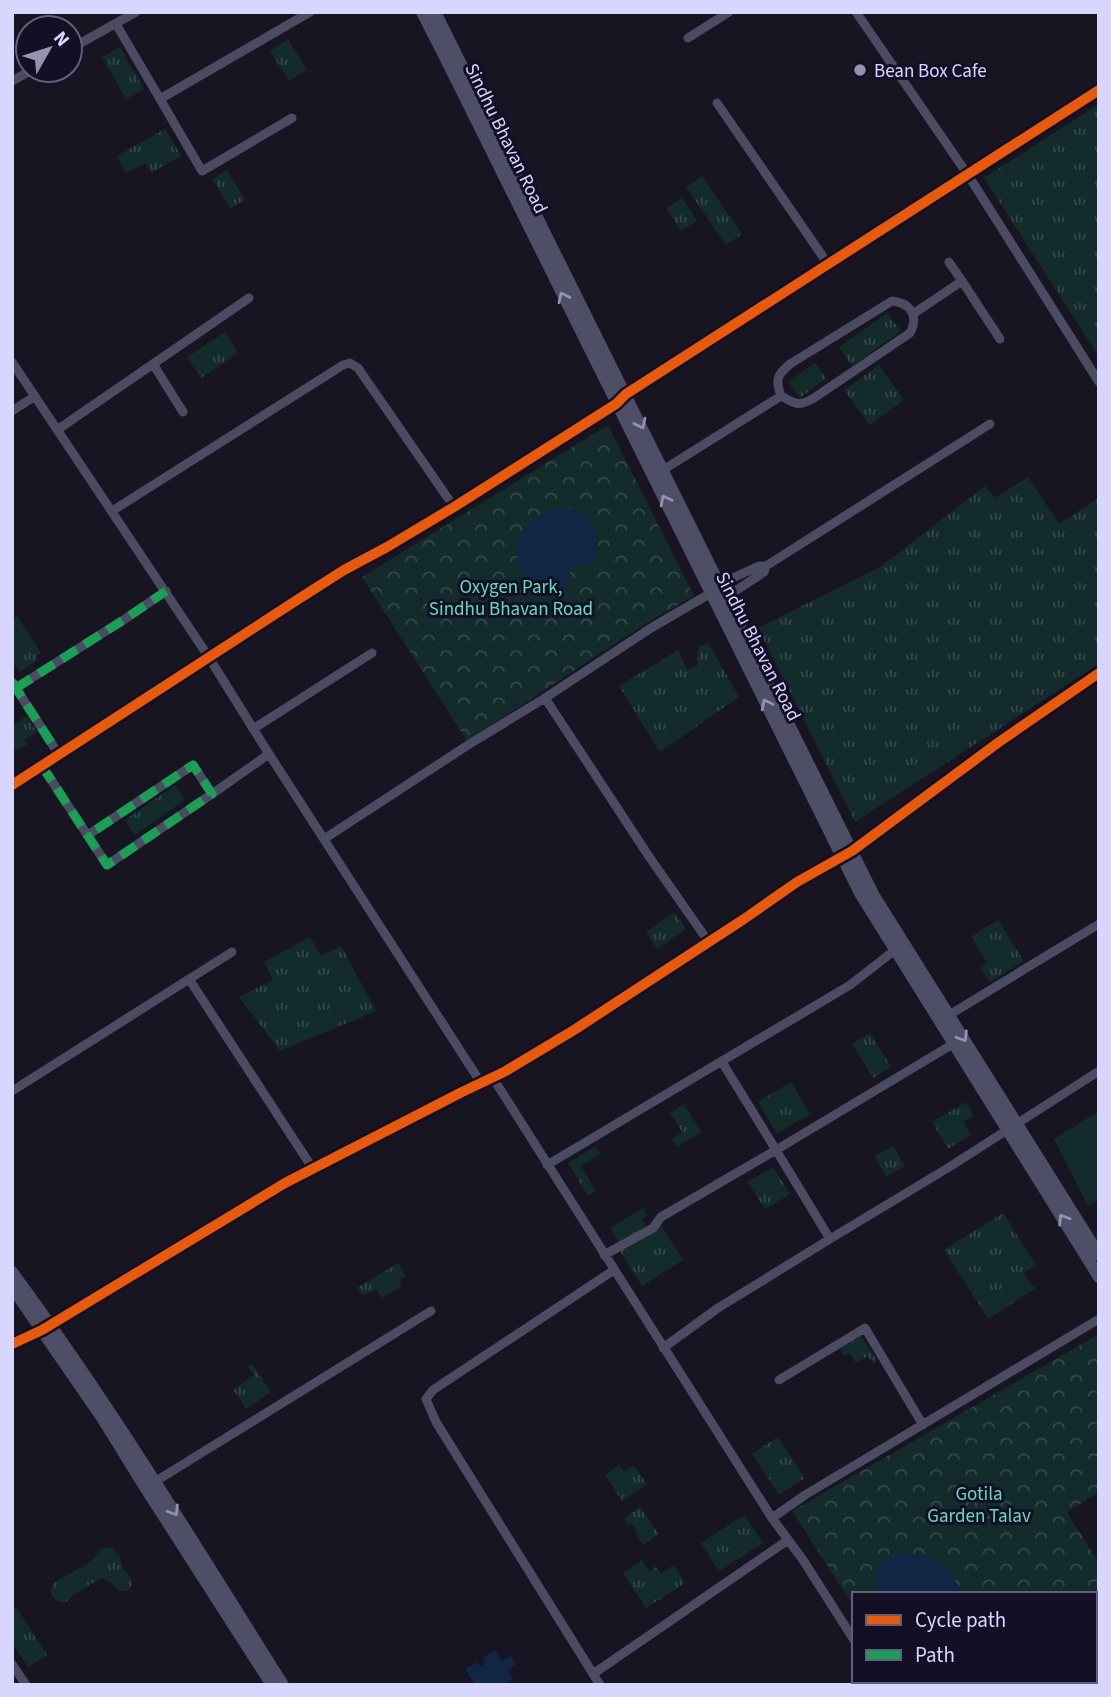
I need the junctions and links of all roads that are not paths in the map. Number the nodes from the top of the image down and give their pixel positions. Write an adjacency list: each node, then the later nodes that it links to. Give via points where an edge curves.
1 (136, 12): 7 (street)
2 (310, 12): 11 (street)
3 (422, 12): 26 (main road, Sindhu Bhavan Road, one-way to 3)
4 (435, 12): 26 (main road, Sindhu Bhavan Road)
5 (729, 12): 8 (street)
6 (856, 12): 14 (street)
7 (116, 24): 9 (street); 11 (street)
8 (688, 38)
9 (84, 41)
10 (1099, 90): 14 (street)
11 (160, 99): 13 (street, via 202,171)
12 (717, 103): 16 (street)
13 (292, 118)
14 (968, 175): 16 (street); 23 (street)
15 (949, 262): 17 (street)
16 (828, 264): 26 (street)
17 (962, 281): 19 (street); 20 (street)
18 (249, 298): 22 (street)
19 (913, 314): 25 (street, via 910,333 814,398 800,404); 25 (street, via 904,304 892,301 790,364 779,376)
20 (1000, 339)
21 (12, 362): 24 (street)
22 (153, 364): 28 (street); 30 (street)
23 (1099, 382)
24 (35, 396): 27 (street); 30 (street)
25 (781, 396): 31 (street)
26 (621, 399): 31 (main road, Sindhu Bhavan Road, one-way to 31); 32 (street); 35 (main road, Sindhu Bhavan Road, one-way to 26)
27 (12, 411)
28 (183, 412)
29 (990, 424): 34 (street)
30 (57, 430): 33 (street)
31 (663, 470): 35 (main road, Sindhu Bhavan Road)
32 (454, 507): 33 (street, via 358,368 350,363); 39 (street)
33 (112, 511): 36 (street)
34 (766, 566): 35 (street); 37 (street, via 764,572)
35 (715, 589): 37 (main road, Sindhu Bhavan Road); 42 (street); 51 (main road, Sindhu Bhavan Road, one-way to 35)
36 (166, 591): 39 (street); 41 (street)
37 (726, 597): 51 (main road, Sindhu Bhavan Road)
38 (372, 653): 43 (street)
39 (208, 656): 43 (street); 45 (street)
40 (1099, 673): 51 (street)
41 (14, 685): 45 (street)
42 (545, 698): 50 (street); 53 (street)
43 (253, 729): 44 (street)
44 (269, 754): 48 (street); 50 (street)
45 (59, 755): 46 (street)
46 (42, 766): 47 (street); 49 (street)
47 (12, 785)
48 (212, 794): 49 (street, via 193,765); 49 (street, via 107,865)
49 (88, 835)
50 (324, 839): 62 (street)
51 (847, 854): 53 (street); 54 (main road, Sindhu Bhavan Road, via 860,893); 57 (main road, Sindhu Bhavan Road)
52 (1099, 924): 57 (street)
53 (708, 942): 61 (street, via 574,1030)
54 (895, 950): 58 (main road, Sindhu Bhavan Road); 59 (street, via 850,985)
55 (232, 951): 56 (street)
56 (189, 979): 63 (street); 67 (street)
57 (949, 1016): 64 (main road, Sindhu Bhavan Road, one-way to 64)
58 (953, 1044): 64 (main road, Sindhu Bhavan Road); 65 (street)
59 (722, 1062): 65 (street); 66 (street)
60 (1099, 1071): 64 (street)
61 (492, 1077): 62 (street); 66 (street)
62 (481, 1083): 67 (street)
63 (12, 1091)
64 (1012, 1126): 68 (street); 70 (main road, Sindhu Bhavan Road); 73 (main road, Sindhu Bhavan Road, one-way to 64)
65 (776, 1150): 68 (street); 69 (street)
66 (547, 1165): 69 (street)
67 (313, 1169): 77 (street)
68 (830, 1239): 79 (street)
69 (604, 1255): 71 (street)
70 (1099, 1255)
71 (614, 1270): 79 (street); 87 (street, via 426,1399)
72 (12, 1272): 77 (main road)
73 (1099, 1277)
74 (12, 1287): 77 (main road)
75 (430, 1311): 82 (street)
76 (1099, 1319): 81 (street)
77 (46, 1327): 78 (street); 82 (main road); 89 (main road)
78 (12, 1344)
79 (663, 1348): 83 (street)
80 (779, 1380): 81 (street, via 865,1328)
81 (923, 1426): 83 (street)
82 (156, 1481): 90 (main road, one-way to 90)
83 (772, 1518): 84 (street)
84 (788, 1540): 85 (street); 87 (street)
85 (852, 1637)
86 (12, 1664): 88 (street)
87 (593, 1674): 91 (street)
88 (26, 1685)
89 (272, 1685)
90 (283, 1685)
91 (600, 1685)

